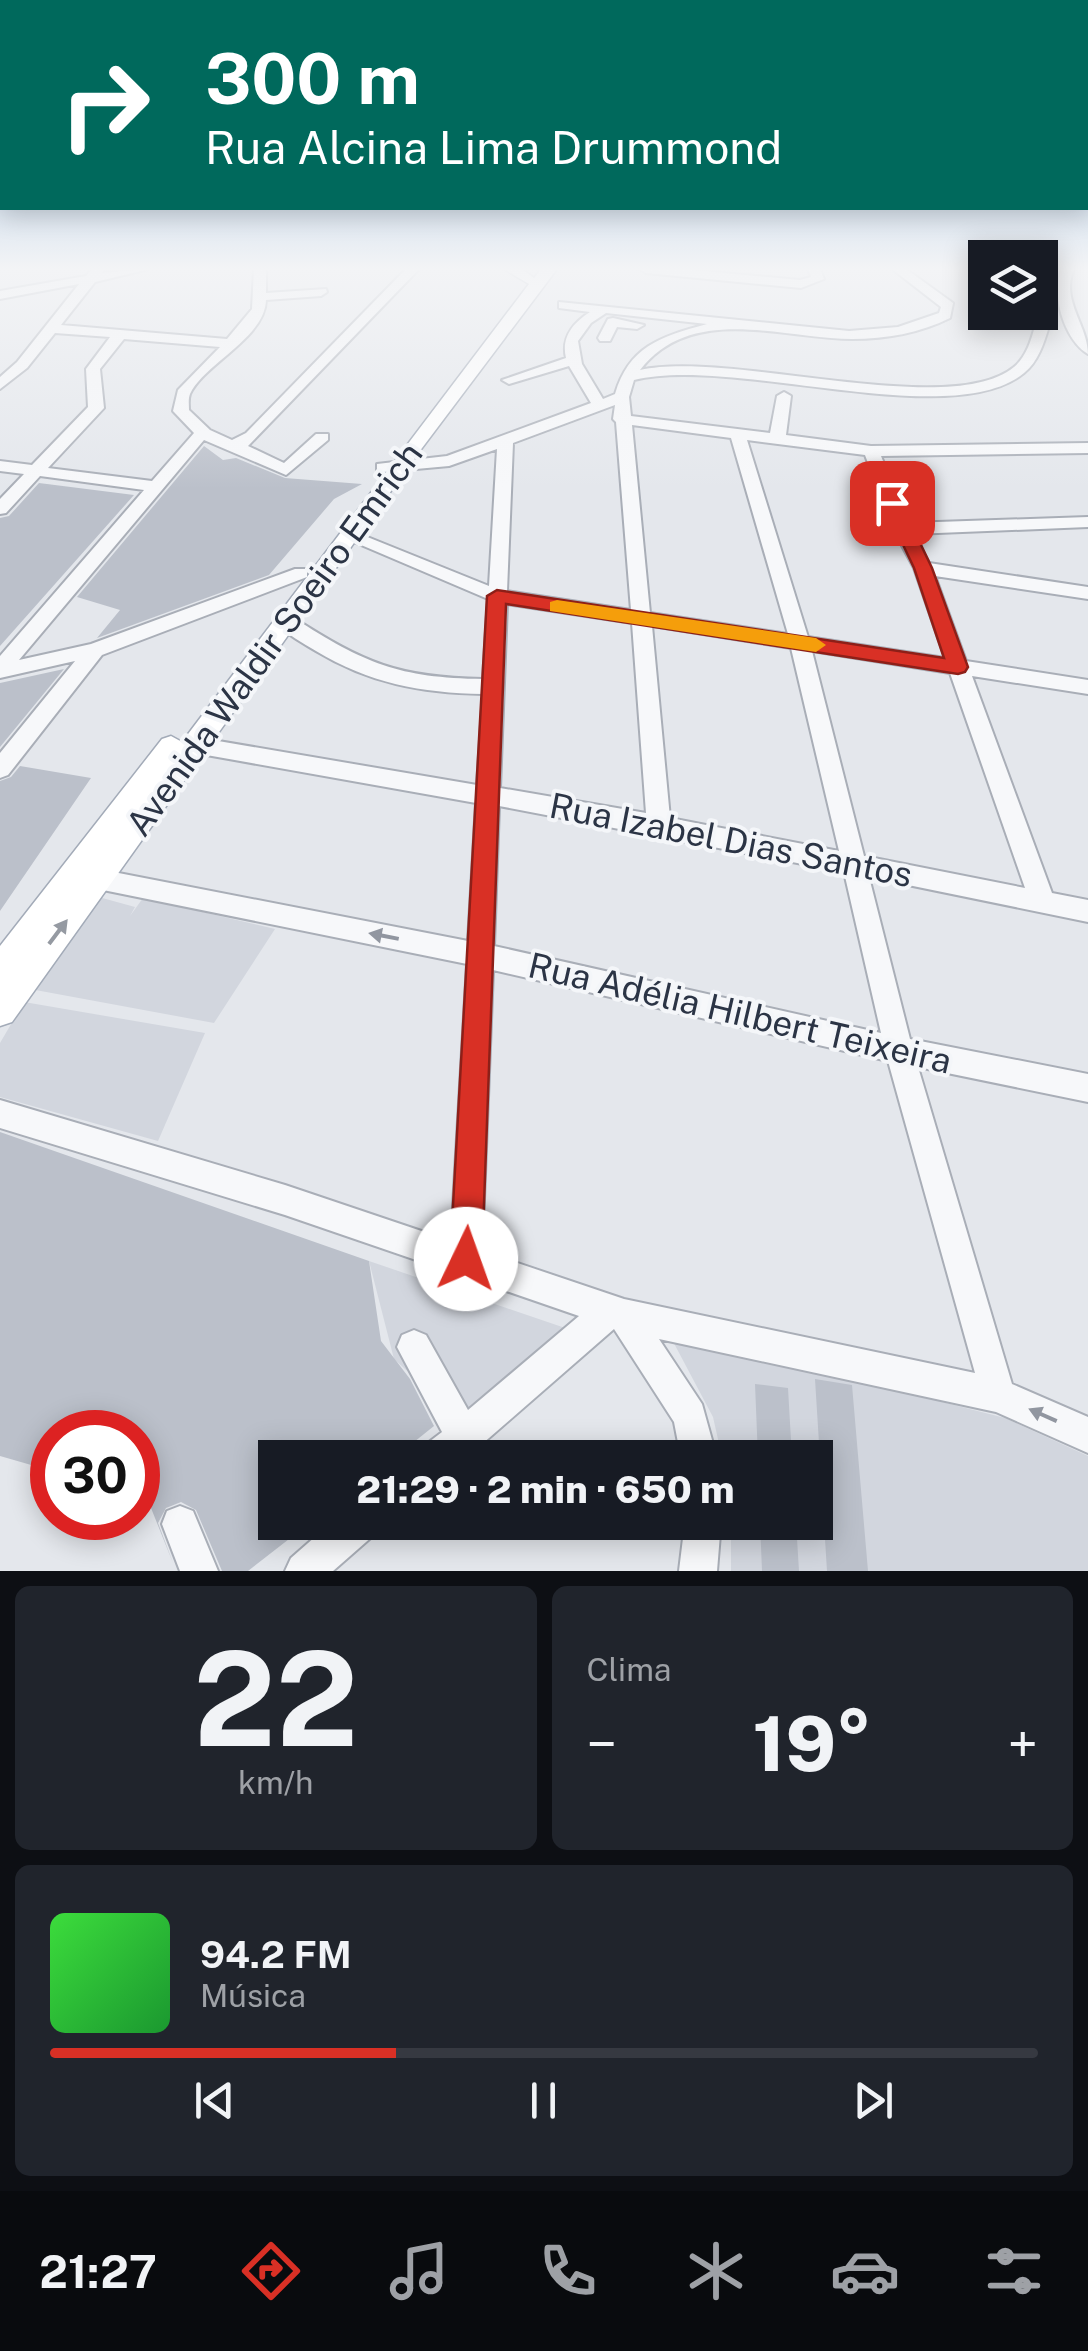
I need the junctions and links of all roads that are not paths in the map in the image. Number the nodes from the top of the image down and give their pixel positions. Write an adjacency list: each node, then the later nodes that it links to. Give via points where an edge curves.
1 (39, 342): 13 (street)
2 (114, 342): 28 (street, via 94,368 96,408)
3 (214, 342): 9 (street)
4 (342, 342): 23 (street)
5 (485, 342): 27 (main road, Avenida Waldir Soeiro Emrich)
6 (570, 342): 10 (street)
7 (668, 342): 11 (street, via 636,360)
8 (1037, 342): 11 (street, via 1015,374 956,388 844,387 683,369)
9 (231, 344): 18 (street, via 183,393 181,411)
10 (574, 360): 12 (street); 16 (street)
11 (625, 378): 15 (street)
12 (509, 380)
13 (0, 385)
14 (784, 396): 21 (street)
15 (622, 397): 16 (street); 17 (street)
16 (599, 405): 22 (street)
17 (621, 419): 19 (street); 38 (street)
18 (202, 433): 23 (street); 29 (street)
19 (738, 436): 21 (street); 40 (street)
20 (322, 438): 23 (street, via 286,470)
21 (777, 440): 25 (street)
22 (505, 443): 27 (street, via 449,461); 37 (street)
23 (236, 446)
24 (1088, 448): 25 (street)
25 (871, 451): 32 (street)
26 (0, 466): 28 (street)
27 (392, 466): 33 (main road, Avenida Waldir Soeiro Emrich); 35 (main road, Avenida Waldir Soeiro Emrich)
28 (39, 469): 29 (street); 30 (street)
29 (156, 487): 43 (street)
30 (0, 509)
31 (1088, 522): 32 (street)
32 (902, 529): 34 (street)
33 (348, 536): 37 (street); 39 (main road, Avenida Waldir Soeiro Emrich)
34 (923, 568): 36 (street); 42 (street)
35 (301, 573): 41 (street); 55 (main road, Avenida Waldir Soeiro Emrich)
36 (1088, 592)
37 (497, 596): 38 (street); 44 (street)
38 (644, 620): 40 (street); 49 (street)
39 (288, 623): 44 (street, via 347,663 399,683); 46 (main road, Avenida Waldir Soeiro Emrich)
40 (800, 643): 42 (street); 50 (street)
41 (95, 650): 43 (street); 47 (street)
42 (958, 667): 45 (street); 52 (street)
43 (0, 670)
44 (495, 687): 48 (street)
45 (1088, 687)
46 (195, 745): 48 (street, Rua Izabel Dias Santos); 51 (main road, Avenida Waldir Soeiro Emrich)
47 (0, 769)
48 (490, 795): 49 (street, Rua Izabel Dias Santos); 54 (street)
49 (659, 825): 50 (street, Rua Izabel Dias Santos)
50 (854, 862): 52 (street, Rua Izabel Dias Santos); 57 (street)
51 (98, 879): 54 (street, Rua Adélia Hilbert Teixeira, one-way to 51); 56 (main road, Avenida Waldir Soeiro Emrich, one-way to 51)
52 (1042, 900): 53 (street, Rua Izabel Dias Santos)
53 (1088, 912)
54 (480, 956): 57 (street, Rua Adélia Hilbert Teixeira); 60 (street)
55 (0, 971)
56 (0, 1011)
57 (899, 1050): 58 (street, Rua Adélia Hilbert Teixeira); 63 (street)
58 (1088, 1088)
59 (0, 1114): 60 (street)
60 (466, 1259): 61 (street)
61 (617, 1313): 63 (street); 66 (street); 67 (street, via 690,1416)
62 (414, 1347): 65 (street)
63 (998, 1395): 64 (street, one-way to 63)
64 (1088, 1435)
65 (447, 1440)
66 (459, 1440)
67 (695, 1440)
68 (180, 1524): 71 (street)
69 (340, 1540): 72 (street)
70 (702, 1540): 73 (street)
71 (200, 1571)
72 (304, 1571)
73 (698, 1571)

